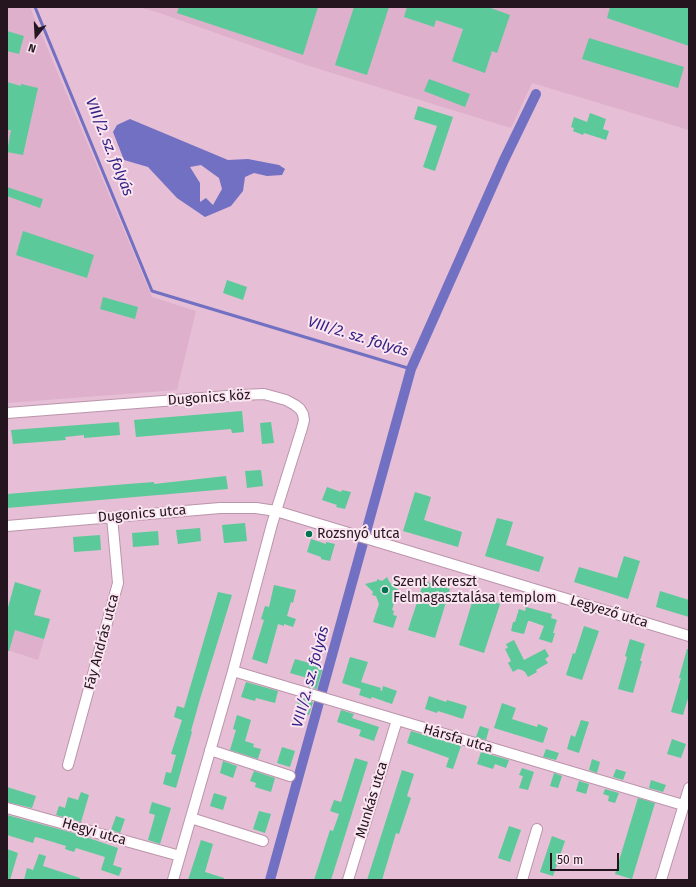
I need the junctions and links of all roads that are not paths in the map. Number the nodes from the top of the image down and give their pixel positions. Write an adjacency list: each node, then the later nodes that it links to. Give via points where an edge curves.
1 (7, 413): 2 (street, Dugonics köz, via 241,394 264,394 286,400 300,409 304,420)
2 (276, 511): 3 (street, Dugonics utca, via 220,508); 5 (street, Legyező utca); 6 (street)
3 (112, 516): 4 (street, Dugonics utca); 9 (street, Fáy András utca, via 118,583)
4 (7, 526)
5 (689, 636)
6 (232, 671): 7 (street, Hársfa utca); 8 (street)
7 (397, 720): 12 (street, Hársfa utca); 19 (street, Munkás utca)
8 (210, 750): 10 (street); 14 (street)
9 (68, 765)
10 (290, 776)
11 (689, 788): 12 (street)
12 (683, 805): 21 (street)
13 (7, 808): 17 (street, Hegyi utca)
14 (191, 818): 16 (street); 17 (street)
15 (537, 829): 20 (street)
16 (263, 841)
17 (180, 856): 18 (street)
18 (173, 880)
19 (348, 880)
20 (522, 880)
21 (660, 880)

